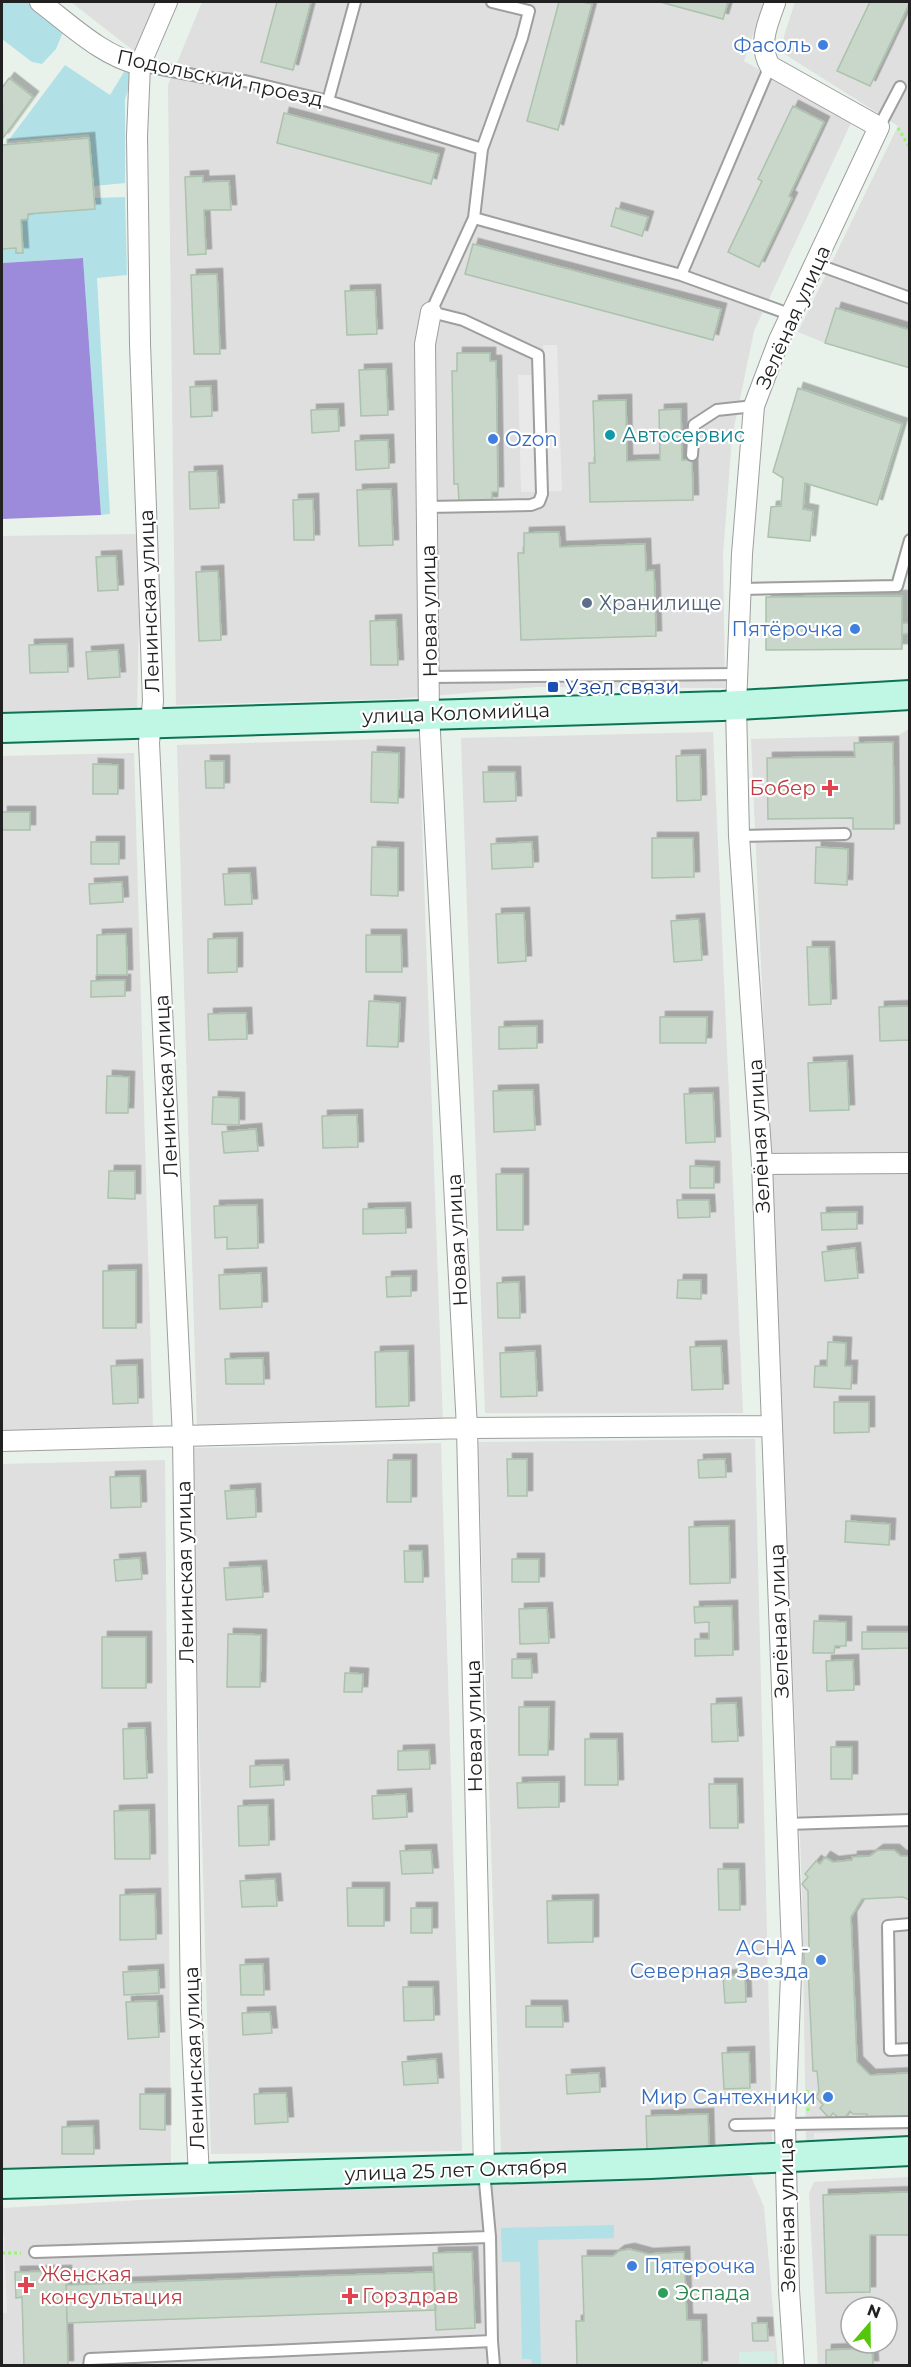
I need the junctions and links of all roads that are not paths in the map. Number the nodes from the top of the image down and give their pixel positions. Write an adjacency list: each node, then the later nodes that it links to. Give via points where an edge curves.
1 (40, 2): 6 (street, Подольский проезд, via 102,50)
2 (167, 2): 6 (street, Ленинская улица)
3 (354, 2): 9 (lane)
4 (492, 2): 11 (lane, via 529,11)
5 (774, 2): 7 (street, via 765,31 764,55)
6 (140, 65): 9 (lane, Подольский проезд, via 245,81); 28 (street, Ленинская улица, via 138,238)
7 (770, 66): 10 (street); 14 (lane)
8 (900, 87): 10 (lane)
9 (328, 101): 11 (lane, Подольский проезд)
10 (879, 127): 13 (street, Зелёная улица)
11 (483, 148): 12 (lane)
12 (474, 218): 14 (lane); 16 (lane)
13 (816, 264): 15 (lane); 17 (street, Зелёная улица)
14 (681, 275): 17 (lane)
15 (909, 298)
16 (431, 312): 20 (street, Новая улица, via 425,344); 20 (lane, via 463,321 538,355 542,494 539,502 531,505)
17 (792, 315): 18 (street, Зелёная улица)
18 (754, 406): 19 (lane, via 717,410 694,425); 22 (street, Зелёная улица)
19 (692, 455)
20 (427, 507): 24 (street, Новая улица)
21 (909, 540): 22 (lane, via 897,586)
22 (741, 589): 23 (street, Зелёная улица)
23 (738, 674): 24 (lane); 26 (street, Зелёная улица)
24 (430, 677): 27 (street, Новая улица)
25 (909, 695): 26 (main road, улица Коломийца)
26 (736, 705): 27 (main road, улица Коломийца); 31 (street, Зелёная улица)
27 (429, 714): 28 (main road, улица Коломийца); 35 (street, Новая улица)
28 (151, 724): 29 (main road, улица Коломийца); 36 (street, Ленинская улица)
29 (2, 728)
30 (845, 834): 31 (lane)
31 (739, 836): 33 (street, Зелёная улица)
32 (909, 1163): 33 (street)
33 (762, 1164): 34 (street, Зелёная улица)
34 (771, 1426): 35 (street); 39 (street, Зелёная улица)
35 (467, 1428): 36 (street); 47 (street, Новая улица)
36 (183, 1437): 37 (street); 48 (street, Ленинская улица, via 191,2011)
37 (2, 1441)
38 (909, 1820): 39 (lane)
39 (787, 1824): 43 (street, Зелёная улица, via 792,1950)
40 (909, 1924): 41 (lane, via 888,1926 890,2050)
41 (909, 2049)
42 (909, 2122): 43 (lane)
43 (785, 2125): 44 (lane); 46 (street, Зелёная улица)
44 (735, 2126)
45 (909, 2151): 46 (main road, улица 25 лет Октября)
46 (786, 2157): 47 (main road, улица 25 лет Октября); 55 (street, Зелёная улица)
47 (483, 2170): 48 (main road, улица 25 лет Октября); 50 (lane)
48 (199, 2177): 49 (main road, улица 25 лет Октября)
49 (2, 2184)
50 (490, 2237): 51 (lane); 52 (lane)
51 (35, 2253)
52 (492, 2341): 53 (lane, via 90,2359); 54 (lane)
53 (89, 2366)
54 (494, 2366)
55 (794, 2366)

